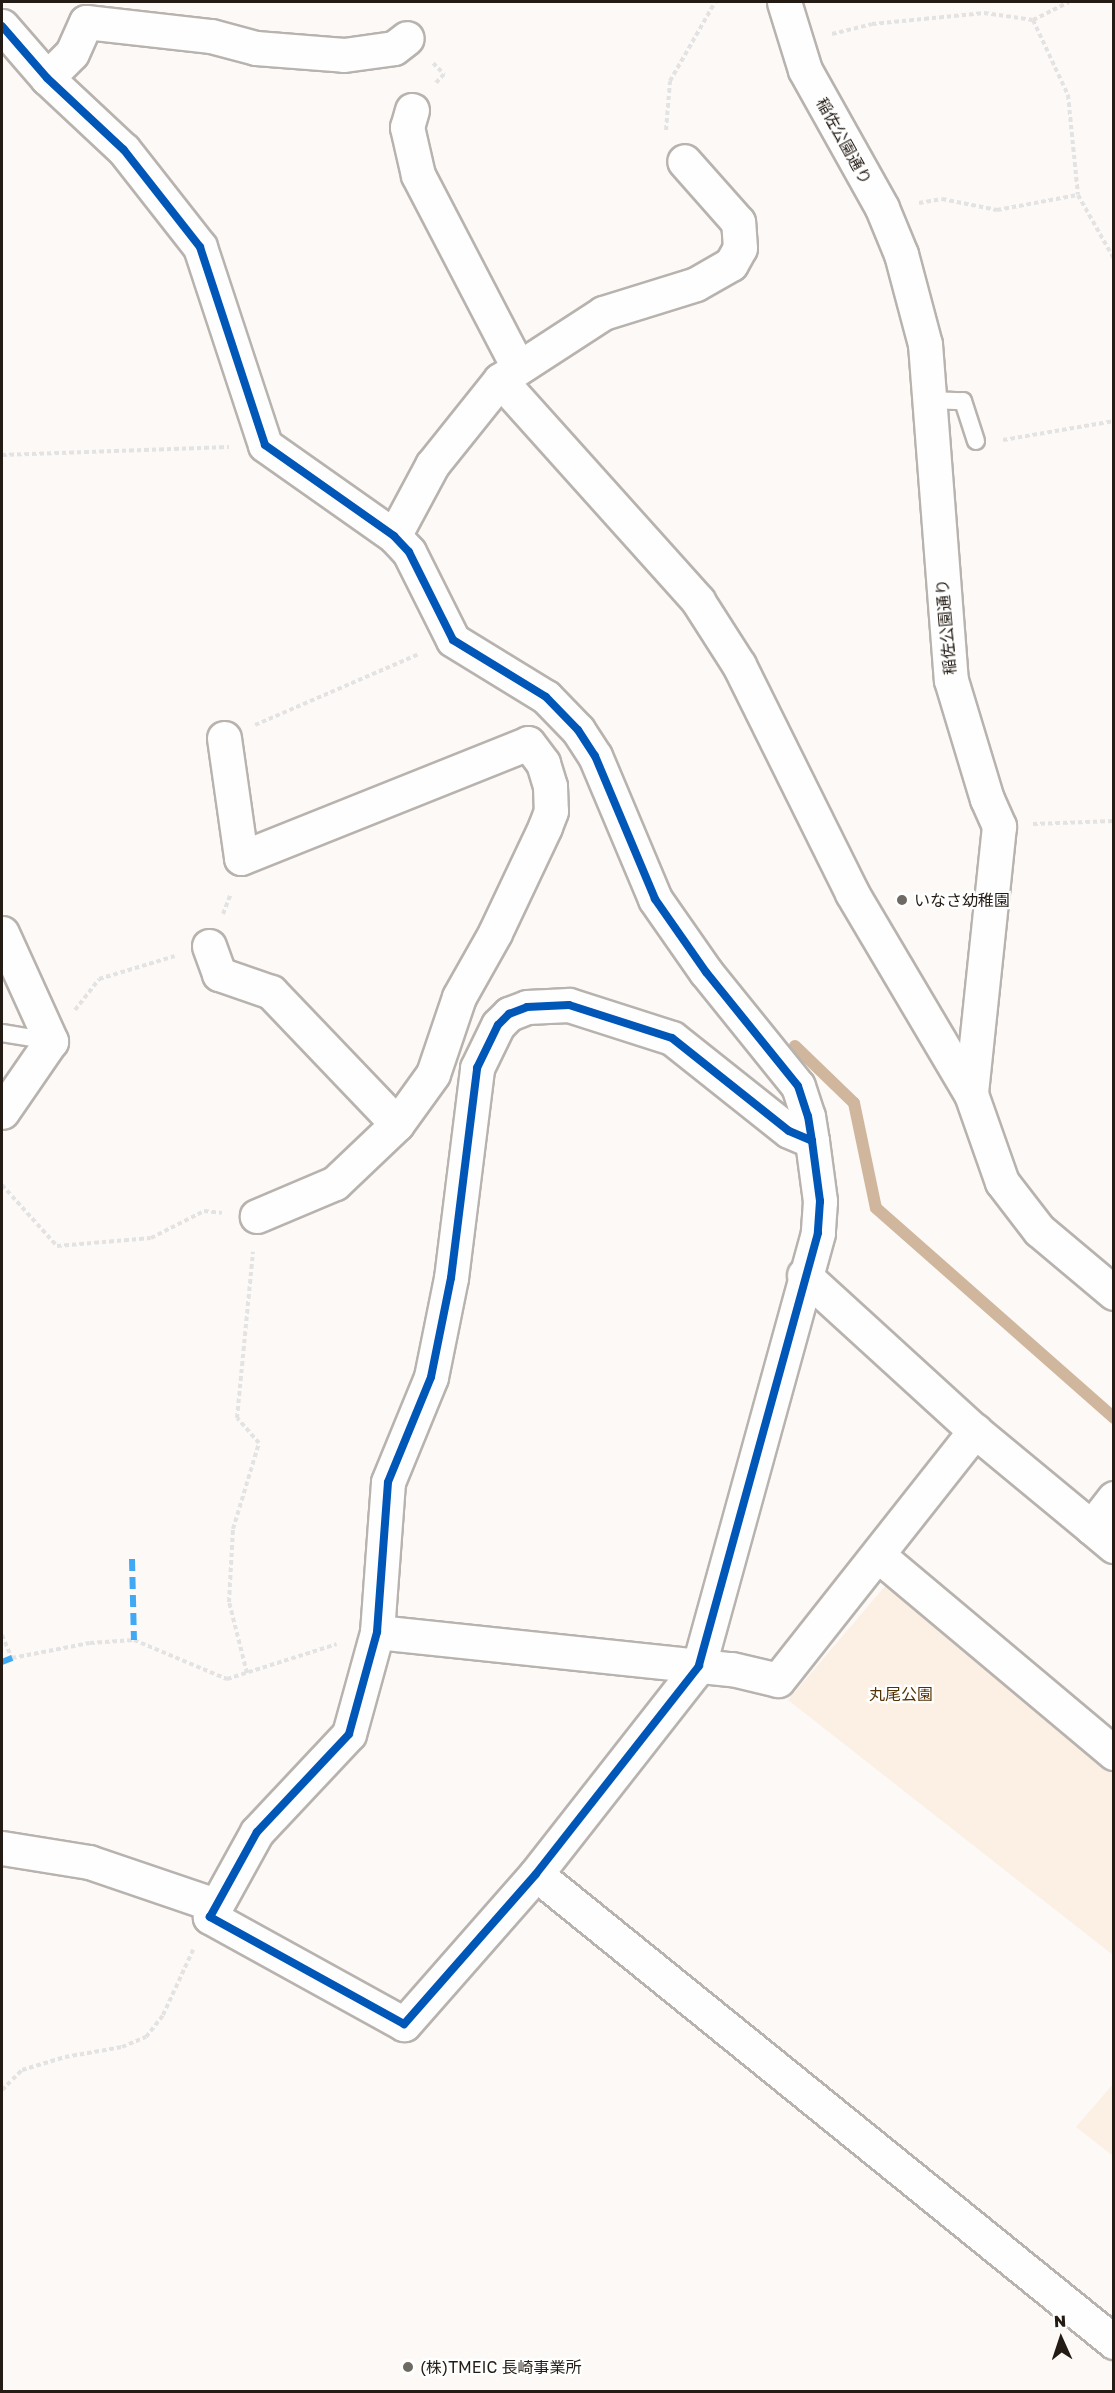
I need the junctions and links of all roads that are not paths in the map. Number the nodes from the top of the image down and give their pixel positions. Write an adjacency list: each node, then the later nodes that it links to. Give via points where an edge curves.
1 (784, 2): 8 (street, 稲佐公園通り, via 805,70 882,208 901,254 925,344)
2 (2, 26): 4 (street)
3 (407, 38): 4 (street, via 394,48 334,55 256,48 211,36 86,22 72,53)
4 (47, 78): 10 (street, via 124,150 200,246 265,445)
5 (412, 110): 7 (street, via 407,127 418,175)
6 (684, 161): 7 (street, via 738,222 740,248 730,264 696,284 603,313)
7 (509, 373): 10 (street, via 432,465); 16 (street, via 698,601 739,665 852,893)
8 (927, 400): 9 (lane, via 963,401); 16 (street, 稲佐公園通り, via 951,680 999,826)
9 (976, 441)
10 (394, 536): 19 (street, via 409,552 453,640 546,697 578,730 595,756 655,898 706,972 798,1086)
11 (224, 738): 18 (street, via 240,858 528,743 543,763 551,796 545,827 495,933 459,997 434,1074)
12 (2, 933): 15 (street)
13 (209, 946): 18 (street, via 219,974 271,992)
14 (2, 1033): 15 (lane)
15 (51, 1041): 17 (street)
16 (971, 1094): 22 (street, 稲佐公園通り, via 1002,1182 1038,1230)
17 (2, 1112)
18 (397, 1124): 20 (street, via 335,1183)
19 (813, 1141): 21 (street, via 820,1201 818,1233); 27 (street, via 789,1131 672,1038 570,1005 527,1007 509,1014 498,1025 477,1068 451,1278 431,1377 388,1482)
20 (257, 1216)
21 (804, 1275): 23 (street); 28 (street)
22 (1113, 1293)
23 (975, 1431): 25 (street); 26 (street)
24 (1113, 1498): 25 (street)
25 (1102, 1537)
26 (879, 1556): 28 (street, via 778,1680); 29 (street)
27 (377, 1632): 28 (street); 32 (street, via 349,1734 257,1832)
28 (699, 1666): 31 (street)
29 (1113, 1753)
30 (2, 1848): 32 (street, via 89,1862)
31 (536, 1874): 32 (street, via 404,2024); 33 (street)
32 (212, 1911)
33 (1113, 2342)

